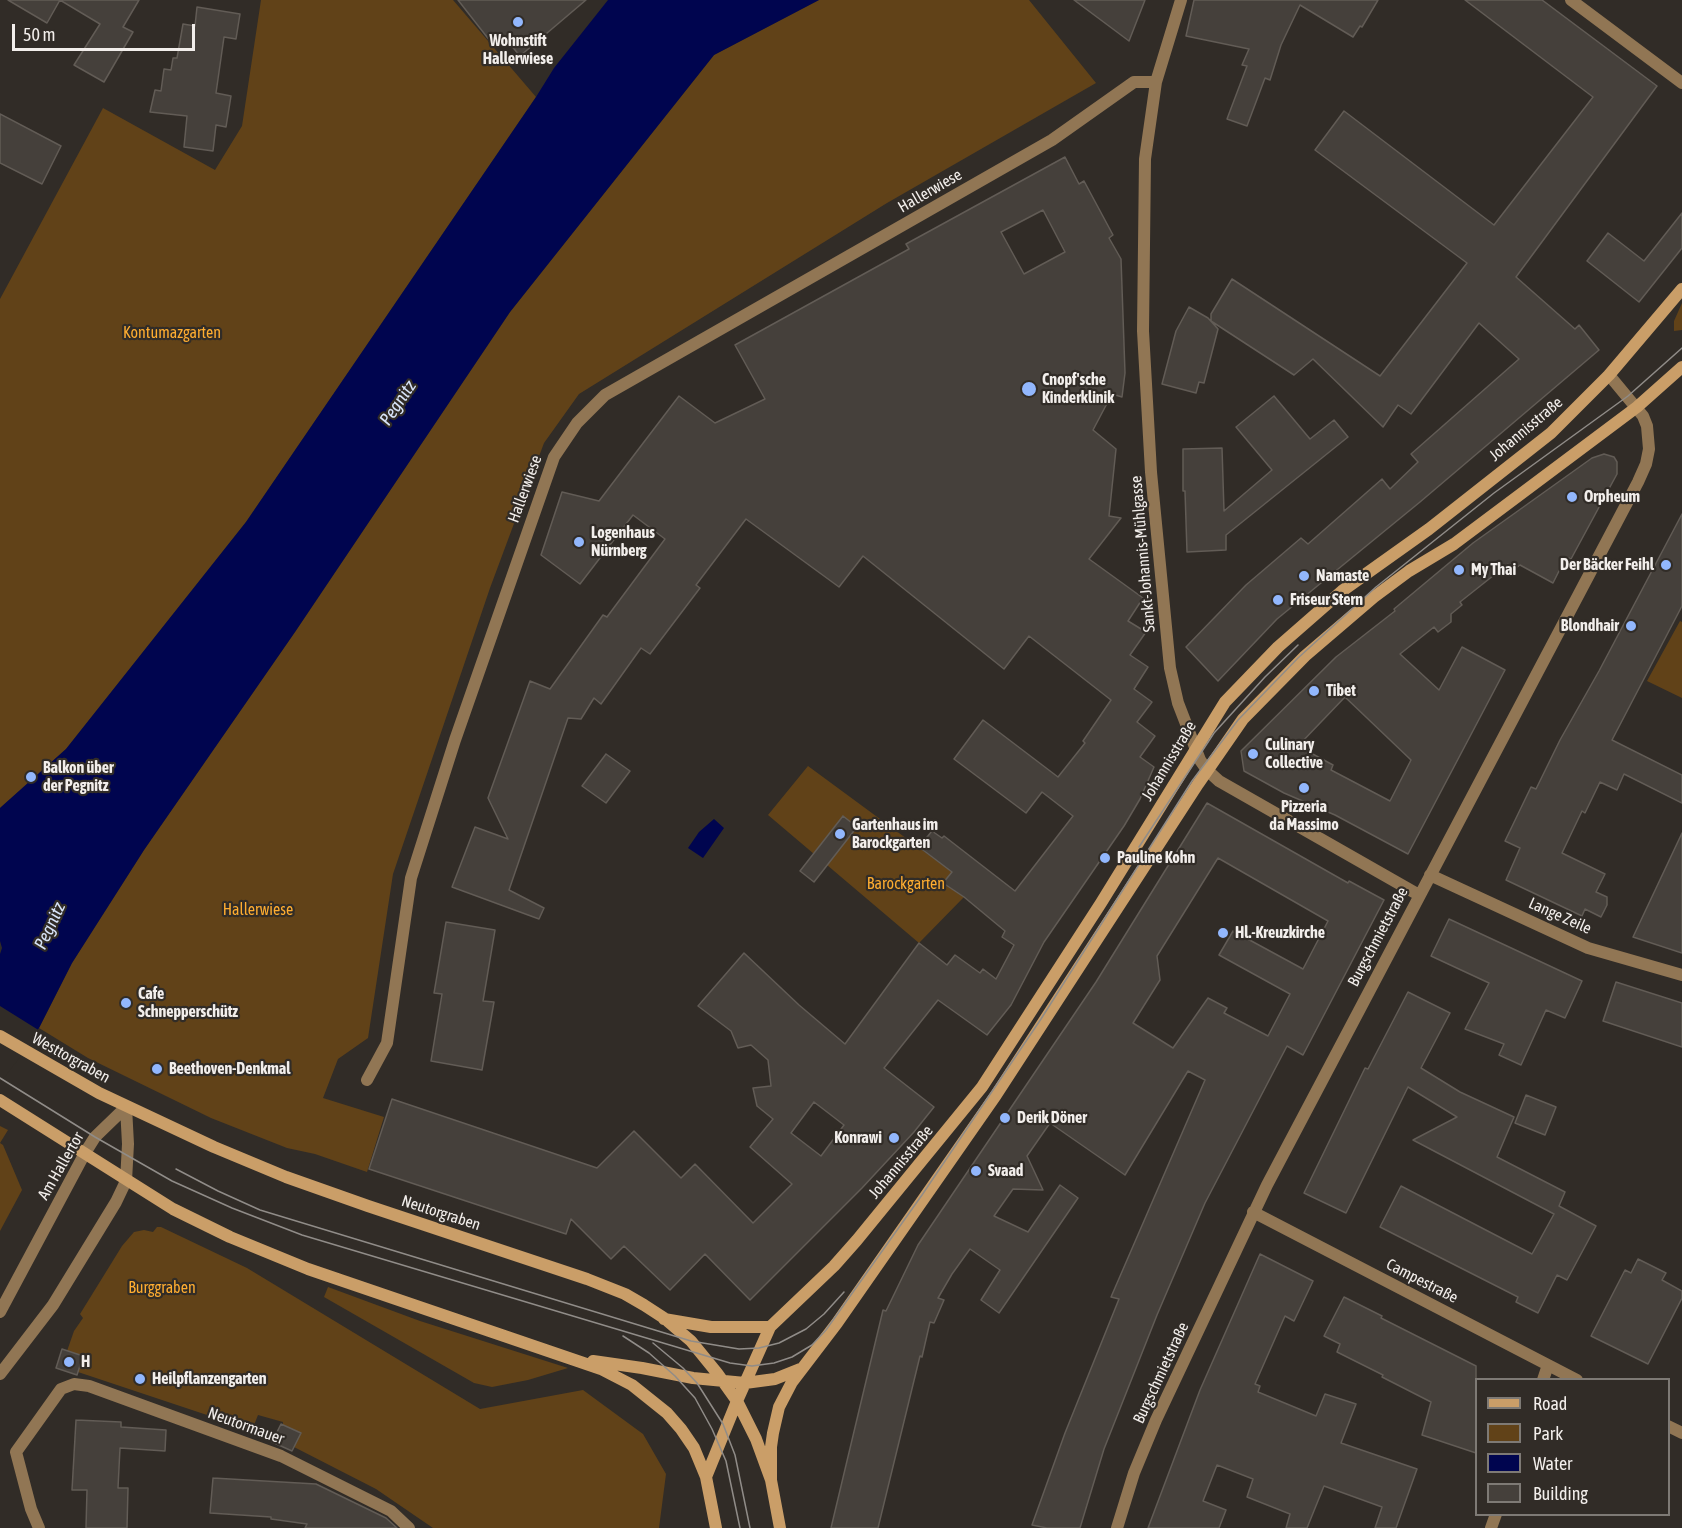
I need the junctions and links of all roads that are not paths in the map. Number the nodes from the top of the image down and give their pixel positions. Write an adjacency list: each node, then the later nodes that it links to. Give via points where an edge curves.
1 (1181, 0): 3 (street, Sankt-Johannis-Mühlgasse)
2 (1571, 0): 4 (street)
3 (1156, 82): 9 (street, Sankt-Johannis-Mühlgasse, via 1145,159 1144,343 1151,472 1170,668); 15 (street, Hallerwiese, via 1134,82 1052,140 605,395 577,423 554,456 411,878 387,1043)
4 (1682, 83)
5 (1682, 289): 7 (main road, Johannisstraße)
6 (1682, 367): 8 (main road)
7 (1609, 375): 8 (street, Burgschmietstraße); 9 (main road, Johannisstraße, via 1542,440 1300,627 1225,702)
8 (1636, 407): 10 (main road, via 1454,544 1374,597 1262,698); 11 (street, Burgschmietstraße, via 1649,437 1646,464)
9 (1195, 749): 10 (street, Sankt-Johannis-Mühlgasse); 23 (main road, Johannisstraße, via 1090,922 982,1087 850,1248)
10 (1207, 770): 12 (street, Sankt-Johannis-Mühlgasse, via 1241,794); 26 (main road, via 996,1095 837,1323)
11 (1430, 874): 12 (street, Burgschmietstraße); 13 (street, Lange Zeile, via 1588,948)
12 (1419, 895): 20 (street, Burgschmietstraße)
13 (1682, 975)
14 (0, 1036): 17 (main road, Westtorgraben)
15 (367, 1080)
16 (0, 1100): 18 (main road)
17 (126, 1107): 18 (street, Am Hallertor); 19 (street); 22 (main road, Neutorgraben, via 286,1177 609,1287)
18 (84, 1153): 19 (main road); 21 (street, Am Hallertor)
19 (126, 1181): 24 (main road, via 189,1218 299,1266); 27 (street, via 53,1305)
20 (1253, 1212): 25 (street, Campestraße); 39 (street, Burgschmietstraße, via 1156,1420)
21 (0, 1312)
22 (664, 1318): 23 (main road, via 711,1327); 30 (main road, Neutorgraben, via 691,1341)
23 (770, 1328): 31 (main road, Johannisstraße)
24 (568, 1358): 30 (main road); 33 (main road, via 611,1373 649,1397 688,1439)
25 (1548, 1365): 28 (street); 29 (street, Campestraße)
26 (801, 1368): 31 (main road); 34 (main road, via 784,1396 772,1433)
27 (0, 1374)
28 (1544, 1378)
29 (1573, 1378)
30 (724, 1382): 31 (main road); 32 (main road, Neutorgraben)
31 (745, 1383): 32 (main road, Johannisstraße)
32 (737, 1401): 33 (main road); 34 (main road, Neutorgraben)
33 (706, 1477): 37 (main road)
34 (771, 1480): 38 (main road, Neutorgraben)
35 (39, 1528): 36 (street, Neutormauer, via 16,1452 61,1389 74,1384 89,1386 281,1456 391,1511)
36 (409, 1528)
37 (716, 1528)
38 (780, 1528)
39 (1117, 1528)

